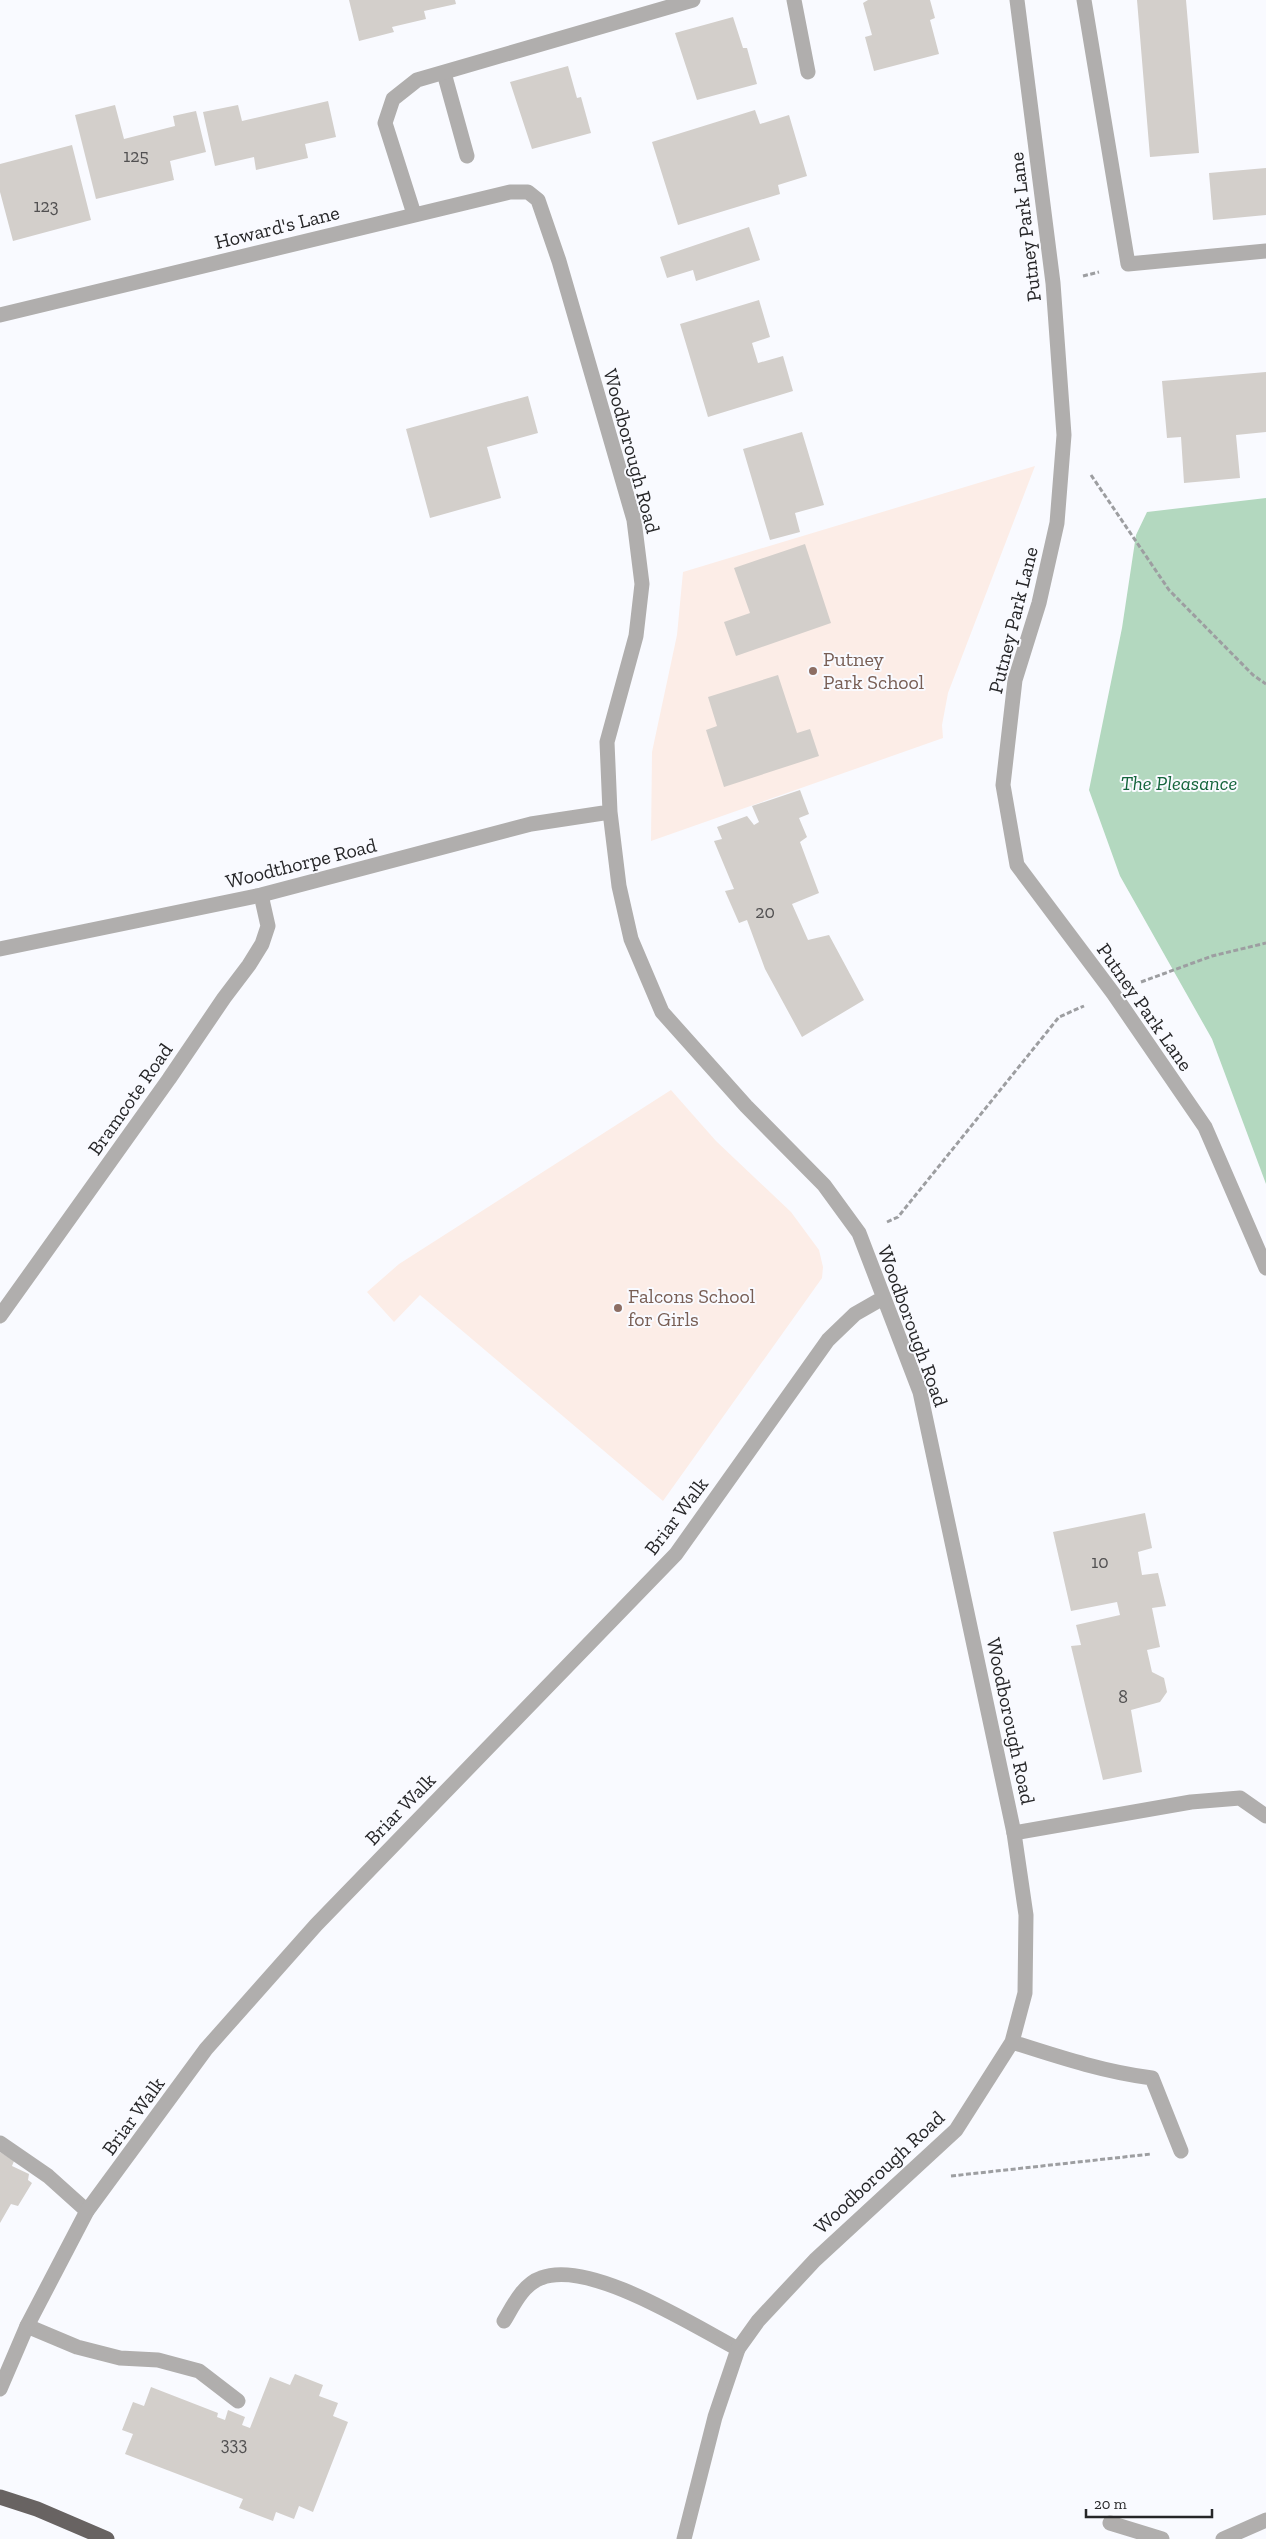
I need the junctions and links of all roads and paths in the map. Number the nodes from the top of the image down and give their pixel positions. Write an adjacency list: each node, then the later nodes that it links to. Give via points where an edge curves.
1 (693, 0): 6 (street)
2 (794, 0): 5 (street)
3 (1017, 0): 12 (street, Putney Park Lane)
4 (1084, 0): 11 (street)
5 (808, 72)
6 (444, 73): 7 (street); 8 (street, via 417,80 393,99 385,124)
7 (467, 156)
8 (414, 214): 9 (street, Howard's Lane, via 510,192 528,192 538,200); 13 (street, Howard's Lane)
9 (546, 222): 16 (street, Woodborough Road, via 634,520 642,584 636,636 607,742)
10 (1266, 251): 11 (street)
11 (1128, 264): 12 (path)
12 (1053, 283): 14 (street, Putney Park Lane)
13 (0, 315)
14 (1064, 436): 15 (path, via 1169,590); 20 (street, Putney Park Lane, via 1057,523 1039,603 1015,680 1003,785 1017,865)
15 (1266, 684)
16 (610, 812): 17 (street, Woodthorpe Road, via 531,824); 23 (street, Woodborough Road, via 619,886 631,939 662,1012 746,1106 824,1185 859,1233)
17 (261, 895): 19 (street, Woodthorpe Road); 24 (street, Bramcote Road, via 268,926 250,965)
18 (1266, 943): 20 (path, via 1212,956)
19 (0, 949)
20 (1113, 993): 21 (path, via 1059,1017 898,1217); 22 (street, Putney Park Lane, via 1205,1127)
21 (887, 1222)
22 (1266, 1268)
23 (883, 1298): 26 (street, Woodborough Road, via 920,1392); 31 (street, Briar Walk, via 855,1314 828,1340 676,1554 316,1925 206,2049)
24 (0, 1316)
25 (1266, 1816): 26 (street, via 1240,1798 1191,1802)
26 (1014, 1833): 27 (street, Woodborough Road, via 1026,1916 1025,1993)
27 (1012, 2042): 29 (street, via 1124,2075 1152,2078); 34 (street, Woodborough Road, via 956,2130 815,2260 758,2321)
28 (0, 2142): 31 (street, via 48,2176)
29 (1181, 2151): 30 (path)
30 (949, 2177)
31 (87, 2211): 33 (street, Briar Walk)
32 (504, 2321): 34 (street, via 518,2296 539,2278 559,2274 582,2275 654,2305)
33 (26, 2326): 35 (street, Briar Walk); 36 (street, via 77,2347 120,2358 158,2360 199,2371)
34 (738, 2350): 41 (street, Woodborough Road, via 715,2417)
35 (0, 2389)
36 (238, 2401)
37 (0, 2497): 40 (highway)
38 (1266, 2520): 43 (street)
39 (1110, 2523): 42 (street)
40 (107, 2539)
41 (684, 2539)
42 (1162, 2539)
43 (1223, 2539)

